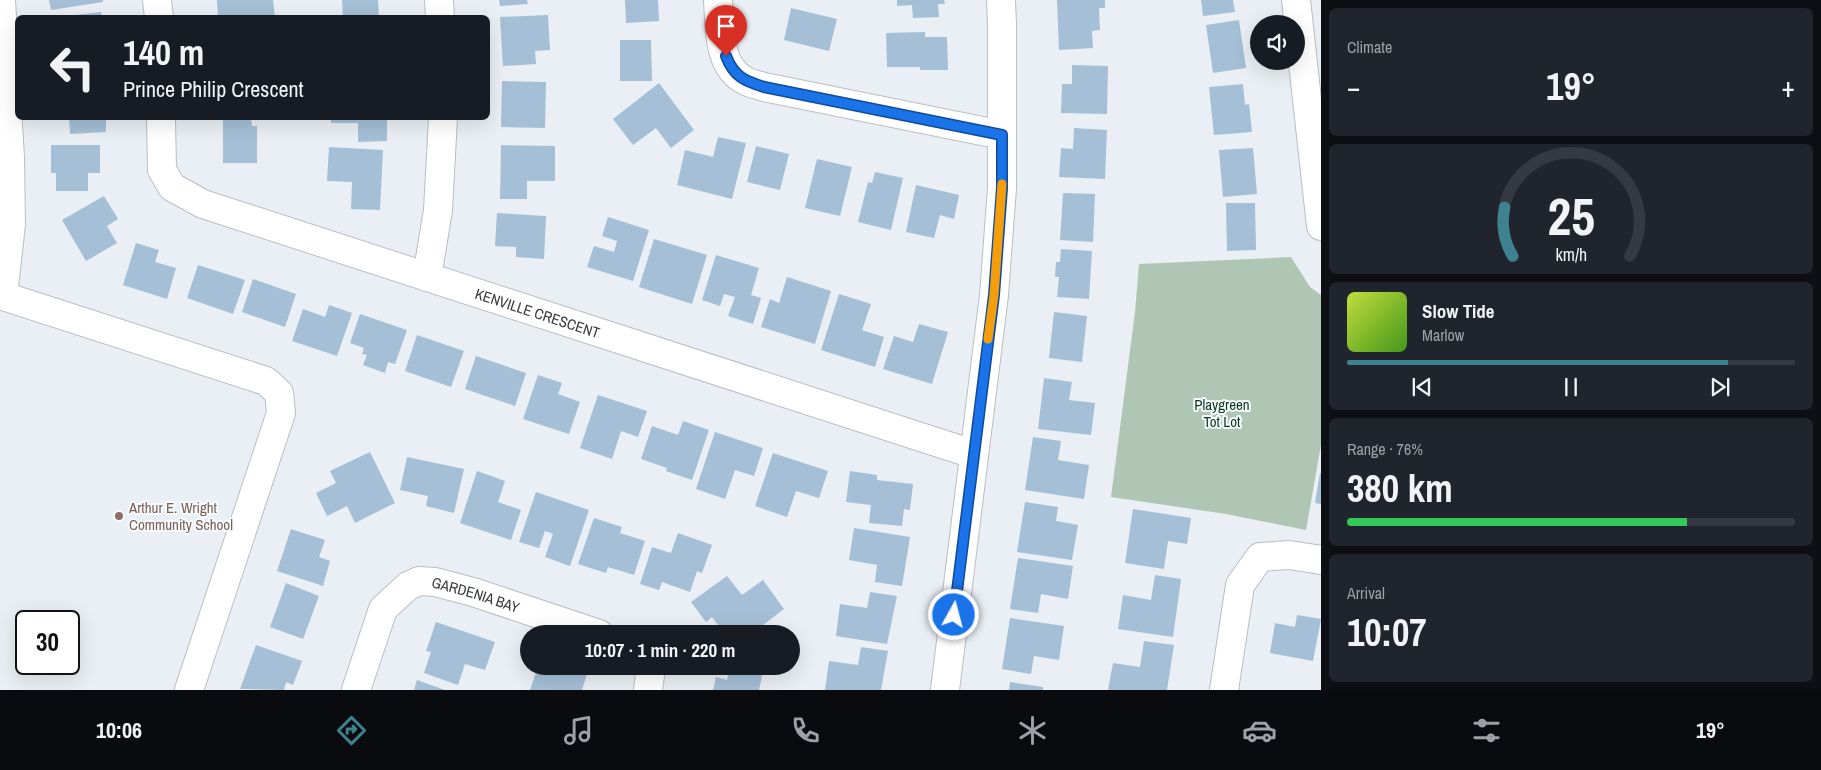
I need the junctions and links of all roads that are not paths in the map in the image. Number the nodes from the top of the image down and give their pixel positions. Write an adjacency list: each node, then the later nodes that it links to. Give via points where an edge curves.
1 (1, 0): 14 (street, via 11,224)
2 (157, 0): 7 (street)
3 (439, 0): 8 (street)
4 (718, 0): 11 (street, via 721,45 730,68 745,81)
5 (1001, 0): 11 (street)
6 (1296, 0): 12 (street)
7 (159, 15)
8 (440, 15)
9 (161, 120): 13 (street, KENVILLE CRESCENT, via 162,170 172,187 202,204)
10 (443, 120): 13 (street, via 438,210)
11 (1002, 135): 15 (street, via 1002,188 994,295)
12 (1321, 226)
13 (427, 277): 15 (street, KENVILLE CRESCENT)
14 (2, 295): 19 (street, via 266,380 279,393 281,414)
15 (973, 454): 22 (street)
16 (1321, 560): 23 (street, via 1289,555 1260,557 1240,586)
17 (572, 625): 20 (street, GARDENIA BAY, via 465,589 419,581 408,586 383,608)
18 (650, 675): 21 (street)
19 (189, 690)
20 (356, 690)
21 (648, 690)
22 (945, 690)
23 (1224, 690)

